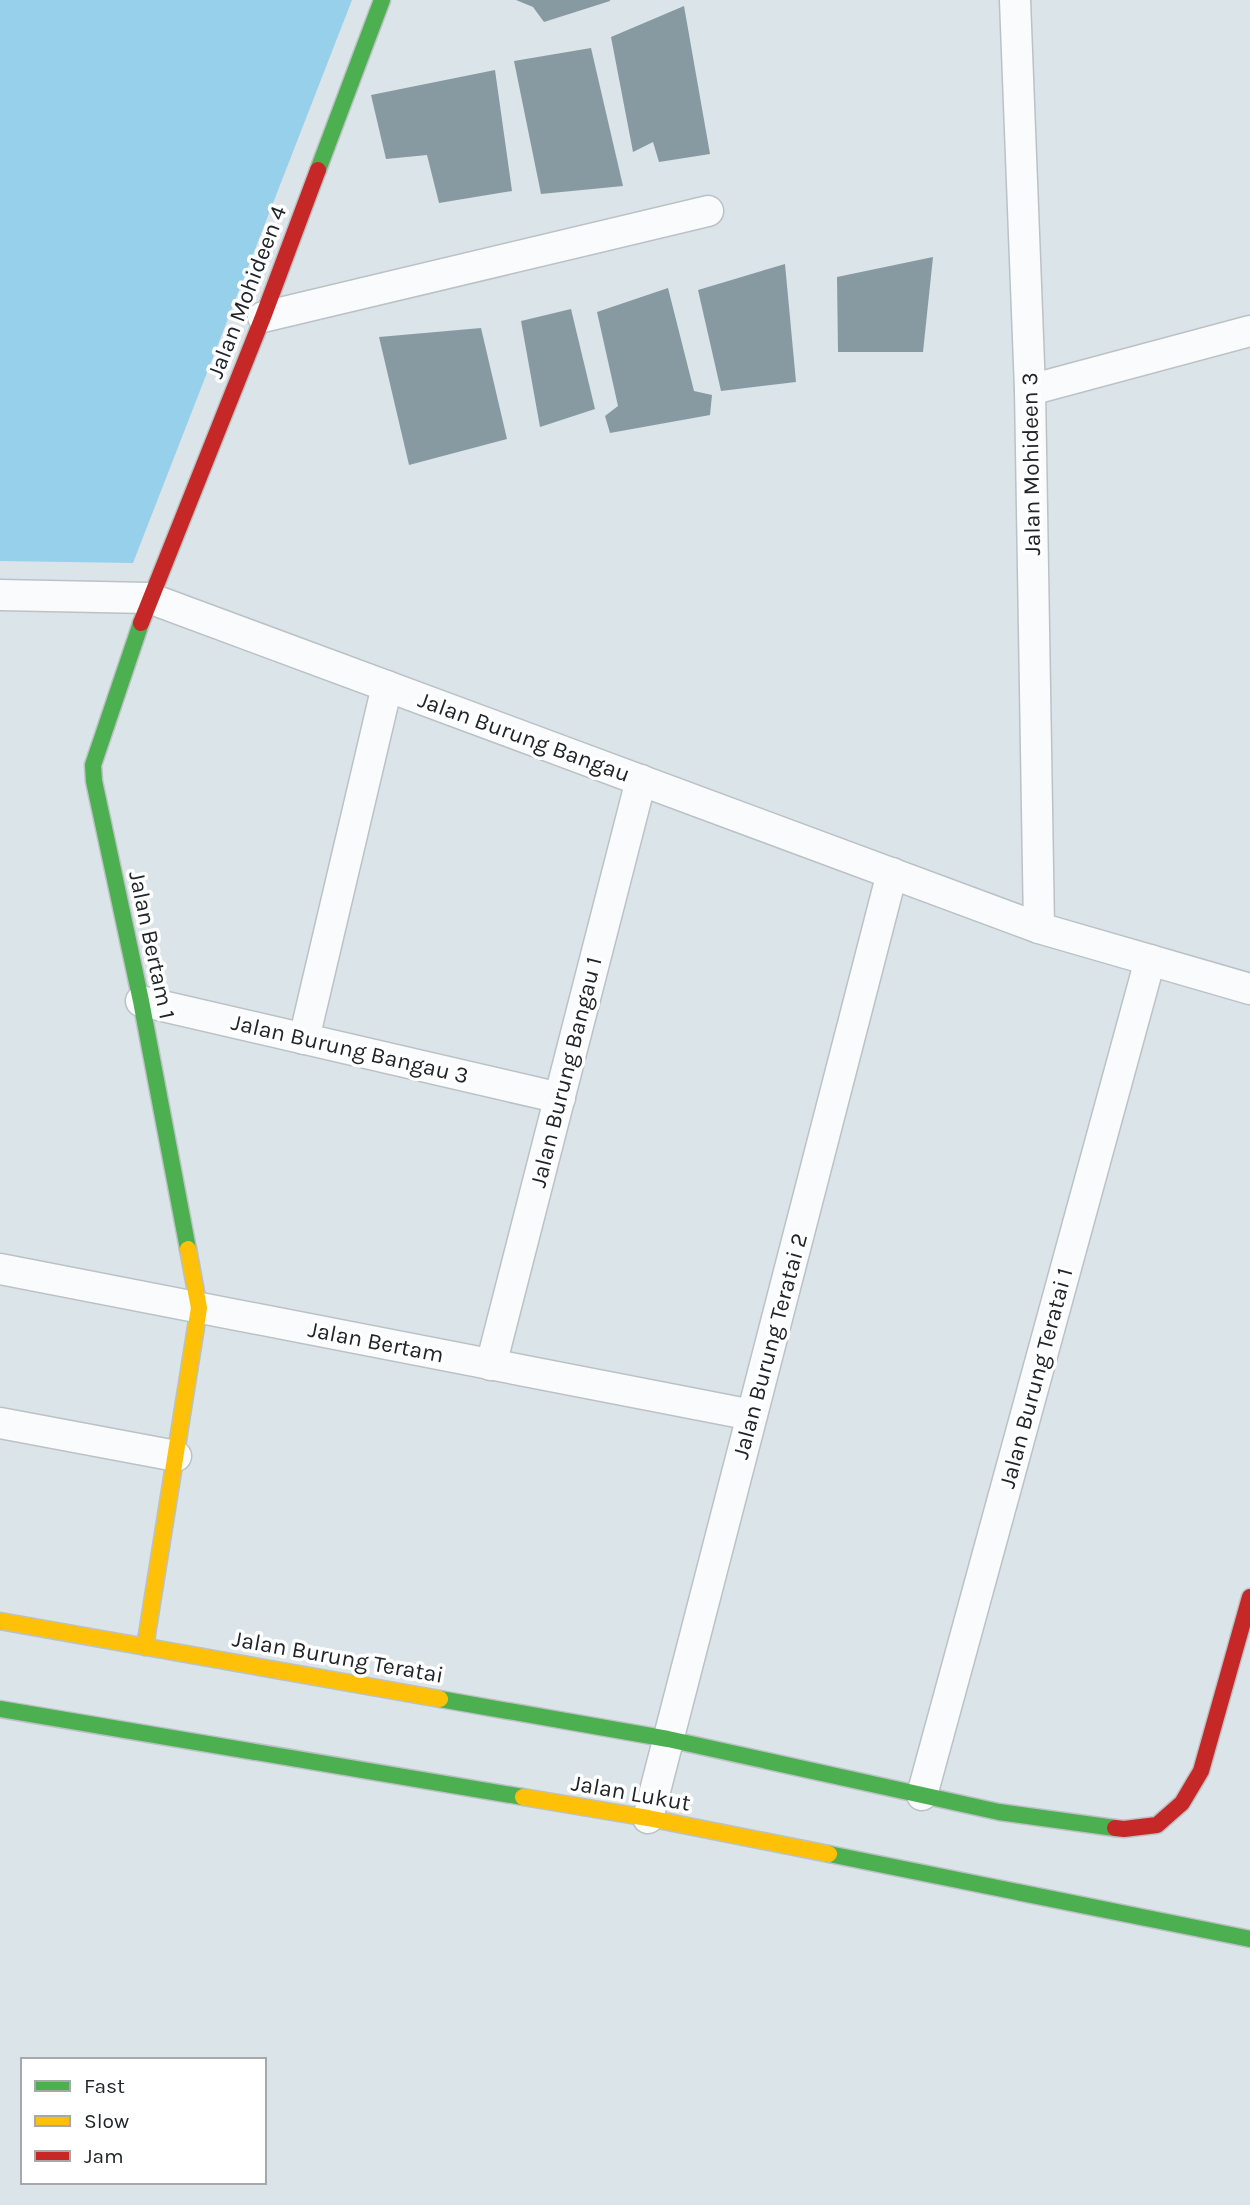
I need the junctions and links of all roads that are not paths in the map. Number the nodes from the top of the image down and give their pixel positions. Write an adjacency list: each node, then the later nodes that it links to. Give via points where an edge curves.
1 (382, 0): 4 (street, Jalan Mohideen 4)
2 (1015, 0): 6 (street, Jalan Mohideen 3)
3 (708, 211): 4 (street)
4 (263, 317): 8 (street, Jalan Mohideen 4)
5 (1250, 331): 6 (street)
6 (1030, 390): 12 (street, Jalan Mohideen 3)
7 (0, 595): 8 (street, Jalan Burung Bangau)
8 (149, 598): 9 (street, Jalan Burung Bangau); 15 (street, Jalan Bertam 1, via 93,773)
9 (387, 686): 10 (street, Jalan Burung Bangau); 16 (street)
10 (641, 780): 11 (street, Jalan Burung Bangau); 17 (street, Jalan Burung Bangau 1)
11 (892, 873): 12 (street, Jalan Burung Bangau); 21 (street, Jalan Burung Teratai 2)
12 (1039, 928): 13 (street)
13 (1150, 960): 14 (street); 29 (street, Jalan Burung Teratai 1)
14 (1250, 989)
15 (141, 1001): 16 (street, Jalan Burung Bangau 3); 19 (street, Jalan Bertam 1)
16 (304, 1039): 17 (street, Jalan Burung Bangau 3)
17 (560, 1098): 20 (street, Jalan Burung Bangau 1)
18 (0, 1269): 19 (street, Jalan Bertam)
19 (199, 1308): 20 (street, Jalan Bertam); 23 (street, Jalan Bertam 1)
20 (491, 1365): 21 (street, Jalan Bertam)
21 (752, 1415): 28 (street, Jalan Burung Teratai 2)
22 (0, 1423): 23 (street)
23 (176, 1456): 26 (street, Jalan Bertam 1)
24 (1250, 1597): 29 (street, Jalan Burung Teratai, via 1201,1771 1182,1803 1157,1825 1124,1829 999,1812)
25 (0, 1621): 26 (street, Jalan Burung Teratai)
26 (145, 1647): 28 (street, Jalan Burung Teratai)
27 (0, 1709): 30 (street, Jalan Lukut)
28 (668, 1739): 29 (street, Jalan Burung Teratai); 30 (street, Jalan Burung Teratai 2)
29 (922, 1795)
30 (648, 1818): 31 (street, Jalan Lukut)
31 (1250, 1939)

